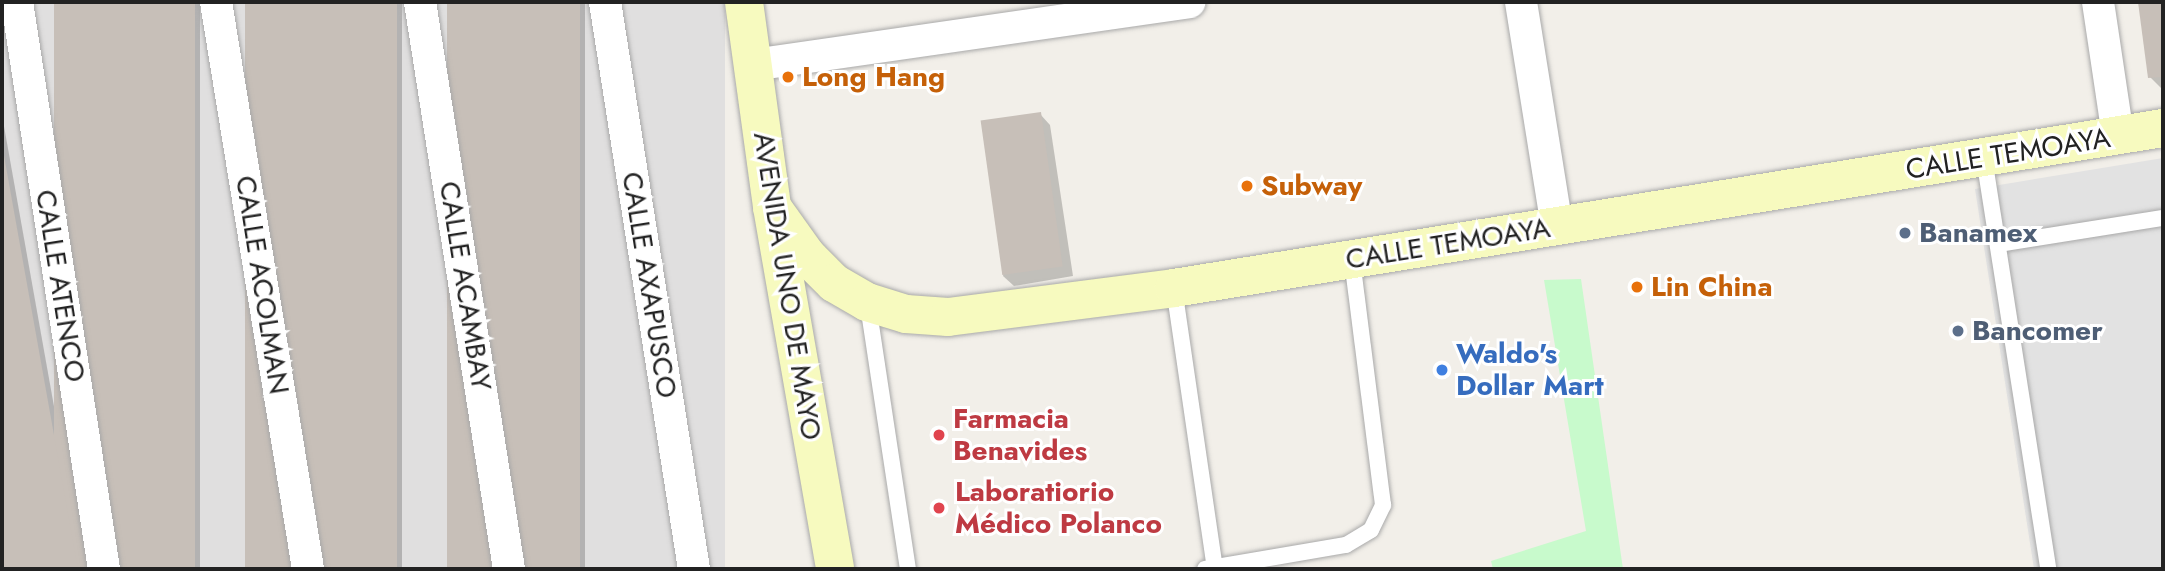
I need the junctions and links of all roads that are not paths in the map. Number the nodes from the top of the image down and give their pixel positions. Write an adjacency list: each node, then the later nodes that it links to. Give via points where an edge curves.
1 (17, 2): 22 (street, CALLE ATENCO)
2 (216, 2): 23 (street, CALLE ACOLMAN)
3 (420, 2): 24 (street, CALLE ACAMBAY)
4 (605, 2): 25 (street, CALLE AXAPUSCO)
5 (744, 2): 10 (street, AVENIDA UNO DE MAYO)
6 (1184, 2): 9 (street)
7 (1521, 2): 16 (street)
8 (2098, 2): 12 (street)
9 (1096, 9): 10 (street)
10 (753, 65): 14 (street, AVENIDA UNO DE MAYO)
11 (2163, 128): 12 (street, CALLE TEMOAYA)
12 (2118, 136): 13 (street, CALLE TEMOAYA)
13 (1984, 158): 16 (street, CALLE TEMOAYA); 17 (lane)
14 (772, 207): 20 (street, CALLE TEMOAYA, via 807,256 834,283); 26 (street, AVENIDA UNO DE MAYO)
15 (2163, 218): 17 (lane)
16 (1556, 226): 18 (street, CALLE TEMOAYA)
17 (1998, 244): 28 (lane)
18 (1352, 259): 19 (street, CALLE TEMOAYA); 21 (lane, via 1383,505 1371,530 1346,545)
19 (1174, 288): 20 (street, CALLE TEMOAYA, via 948,317 906,314); 21 (lane)
20 (867, 302): 27 (lane)
21 (1211, 568)
22 (104, 569)
23 (308, 569)
24 (509, 569)
25 (694, 569)
26 (835, 569)
27 (908, 569)
28 (2048, 569)

